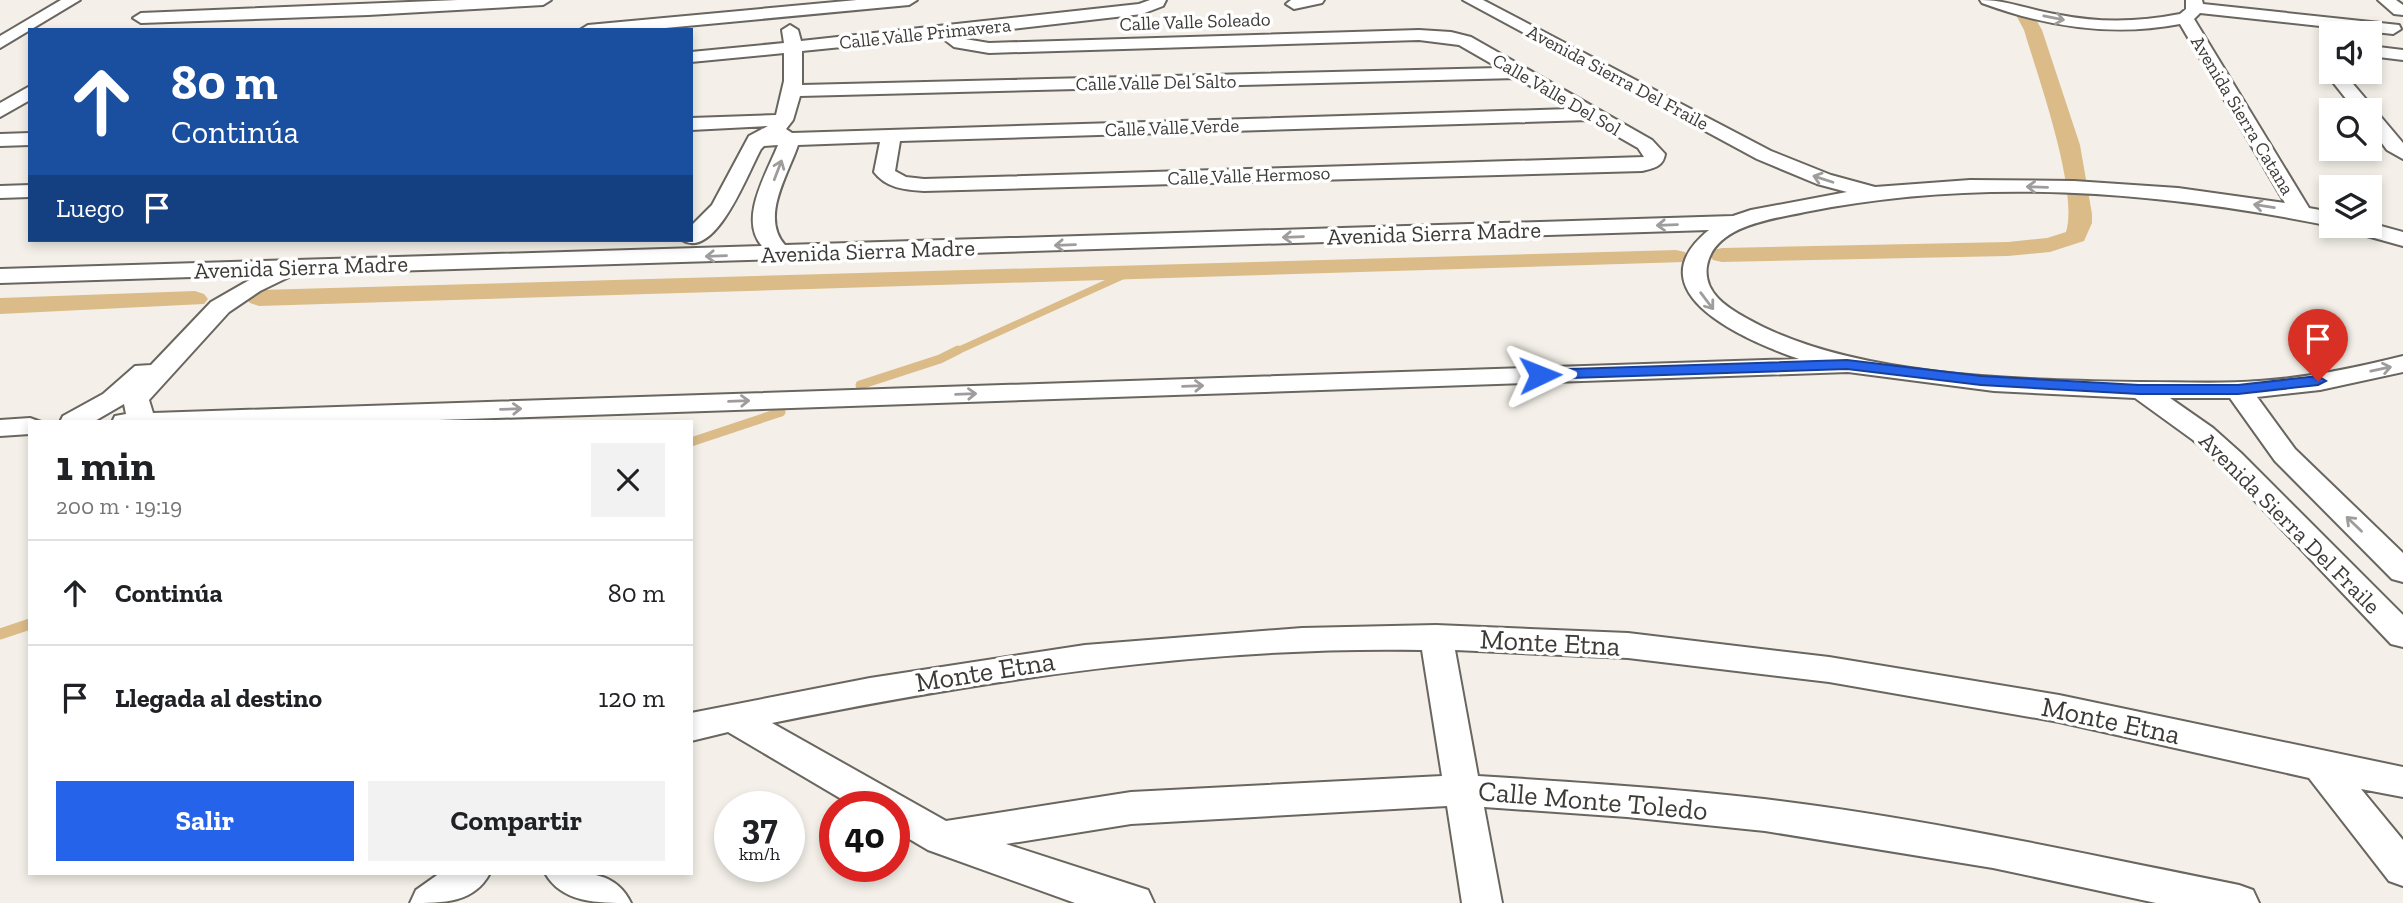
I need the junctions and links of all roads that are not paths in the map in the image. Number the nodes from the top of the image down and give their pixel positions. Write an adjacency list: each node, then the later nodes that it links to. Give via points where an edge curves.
1 (72, 0): 17 (street)
2 (167, 0): 15 (street)
3 (544, 0): 15 (street)
4 (909, 0): 12 (street)
5 (1316, 0): 9 (street)
6 (1471, 0): 42 (street, Avenida Sierra Del Fraile)
7 (1988, 0): 13 (street, one-way to 13, via 2091,24 2145,25)
8 (1157, 2): 21 (street, Calle Valle Primavera, via 1142,9)
9 (1294, 4)
10 (2256, 4): 11 (street); 13 (street); 20 (street)
11 (2380, 5): 14 (street); 20 (street, via 2368,13 2372,20)
12 (785, 6): 19 (street); 24 (street)
13 (2191, 9): 49 (street, Avenida Sierra Catana)
14 (2401, 11)
15 (141, 18): 18 (street)
16 (0, 20): 17 (street)
17 (40, 20): 23 (street)
18 (126, 28)
19 (604, 28)
20 (2398, 30)
21 (945, 32): 22 (street, Calle Valle Soleado, via 960,43 989,48); 24 (street, Calle Valle Primavera)
22 (1451, 37): 28 (street, Calle Valle Del Sol)
23 (0, 43)
24 (794, 47): 27 (street, Calle Valle Primavera); 30 (street)
25 (2382, 52): 26 (street)
26 (2403, 55)
27 (693, 57)
28 (1519, 73): 30 (street, Calle Valle Del Salto); 34 (street, Calle Valle Del Sol)
29 (2345, 84): 32 (street)
30 (793, 91): 37 (street)
31 (26, 96): 33 (street)
32 (2356, 98)
33 (0, 111)
34 (1588, 114): 38 (street, Calle Valle Verde); 43 (street, Calle Valle Del Sol, via 1645,144 1655,154)
35 (693, 124): 37 (street, Calle Valle Verde)
36 (2382, 129): 41 (street)
37 (782, 130): 38 (street, Calle Valle Verde); 47 (street, one-way to 37, via 788,145); 48 (street, via 756,140)
38 (891, 136): 43 (street, Calle Valle Hermoso, via 884,172 893,181 923,185 1642,165)
39 (28, 139): 40 (street)
40 (0, 140)
41 (2399, 149)
42 (1764, 155): 46 (street, Avenida Sierra Del Fraile, one-way to 42, via 1824,180); 51 (street, Avenida Sierra Del Fraile, via 1786,181 1792,193 1790,201)
43 (1654, 161)
44 (28, 191): 45 (street)
45 (0, 192)
46 (1886, 193): 49 (street, one-way to 46, via 2123,191 2020,187); 51 (street)
47 (764, 207): 48 (street); 56 (street, via 765,236)
48 (723, 209): 53 (street)
49 (2301, 213): 50 (street)
50 (2319, 217)
51 (1743, 220): 56 (street, Avenida Sierra Madre, one-way to 56); 62 (street, one-way to 62, via 1716,236 1701,251 1694,267 1698,289 1708,306 1728,321 1769,339)
52 (2382, 233): 54 (street)
53 (693, 236)
54 (2403, 239)
55 (682, 242): 57 (street)
56 (781, 254): 57 (street, Avenida Sierra Madre, one-way to 57)
57 (650, 257): 58 (street, Avenida Sierra Madre)
58 (297, 267): 59 (street, Avenida Sierra Madre); 66 (street, via 252,286 220,307 143,388 136,400)
59 (207, 269): 60 (street, Avenida Sierra Madre); 65 (street, via 217,279 217,286 202,307 125,391)
60 (0, 276)
61 (2403, 364): 64 (street, one-way to 61)
62 (1847, 365): 63 (street, via 1981,380); 67 (street, one-way to 62)
63 (2139, 389): 64 (street); 71 (street, Avenida Sierra Del Fraile, via 2231,459)
64 (2238, 390): 70 (street, Avenida Sierra Del Fraile, one-way to 64, via 2285,455)
65 (76, 420)
66 (142, 420)
67 (172, 420)
68 (28, 426): 69 (street)
69 (0, 428)
70 (2403, 572)
71 (2403, 635)
72 (1436, 637): 73 (street, Monte Etna, via 1296,639 1068,658); 75 (street, Monte Etna, via 1584,642 1734,656 1849,673 2103,718); 77 (street)
73 (732, 717): 74 (street, Monte Etna); 78 (street)
74 (693, 727)
75 (2322, 768): 76 (street, Monte Etna); 81 (street)
76 (2403, 782)
77 (1464, 790): 80 (street, Calle Monte Toledo, via 1131,808); 87 (street); 88 (street, Calle Monte Toledo, via 1765,815 1993,851)
78 (859, 791)
79 (910, 820): 80 (street)
80 (942, 838): 86 (street)
81 (2403, 869)
82 (468, 875): 84 (street)
83 (568, 875): 85 (street)
84 (430, 903)
85 (611, 903)
86 (1134, 903)
87 (1482, 903)
88 (2239, 903)

